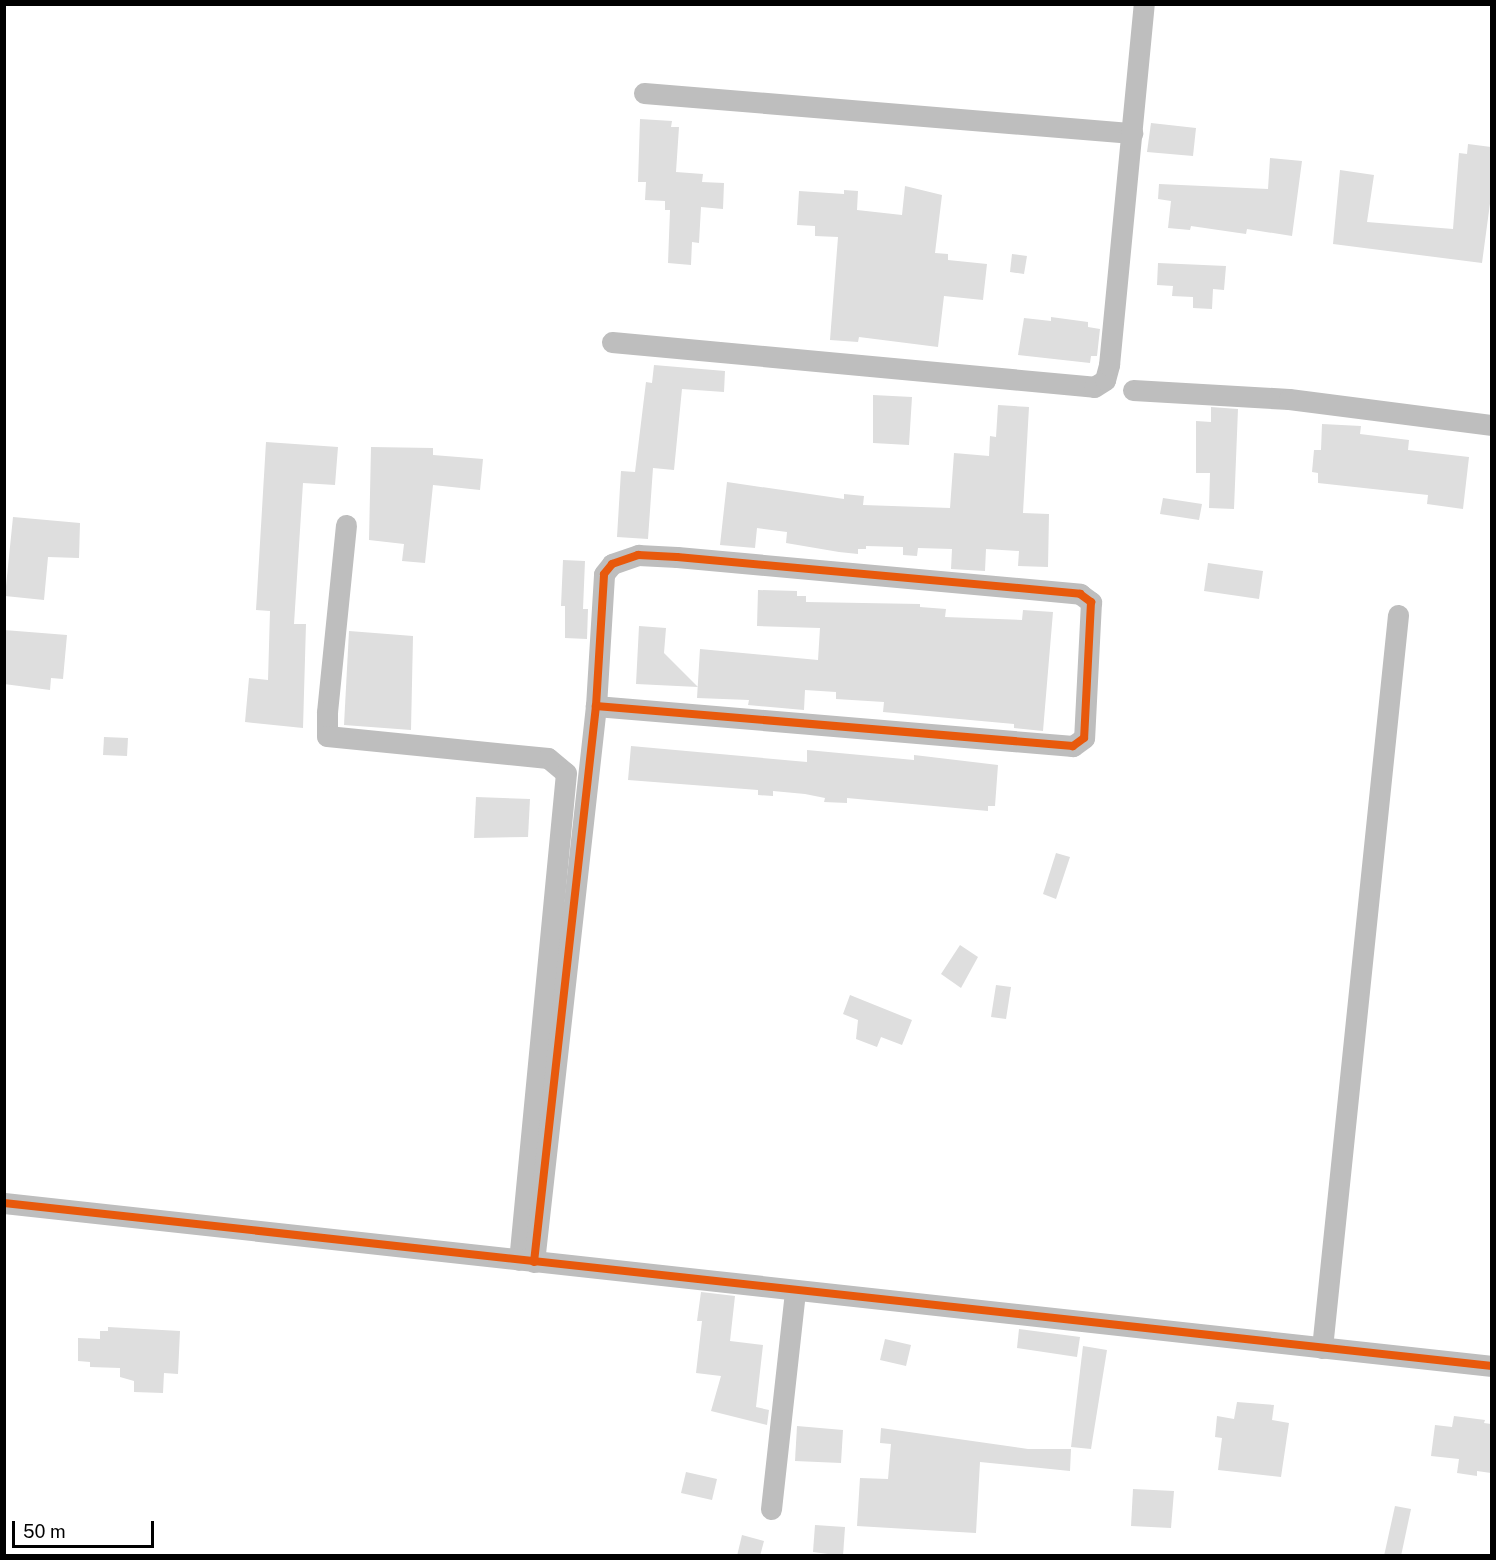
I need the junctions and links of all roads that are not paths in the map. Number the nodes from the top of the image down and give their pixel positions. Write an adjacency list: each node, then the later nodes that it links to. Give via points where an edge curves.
1 (1144, 4): 3 (street)
2 (644, 93): 3 (street)
3 (1132, 133): 4 (street, via 1109,365 1105,380 1094,387)
4 (612, 342)
5 (1132, 390): 6 (street, via 1289,399)
6 (1491, 425)
7 (346, 525): 11 (street, via 327,736 548,758 566,772)
8 (1398, 615): 13 (street)
9 (596, 706): 9 (street, via 604,574 621,559 638,555 1080,594 1091,602 1084,738 1073,747); 11 (street)
10 (4, 1203): 11 (street)
11 (526, 1261): 12 (street)
12 (795, 1290): 13 (street); 15 (street)
13 (1322, 1348): 14 (street)
14 (1491, 1366)
15 (771, 1509)

